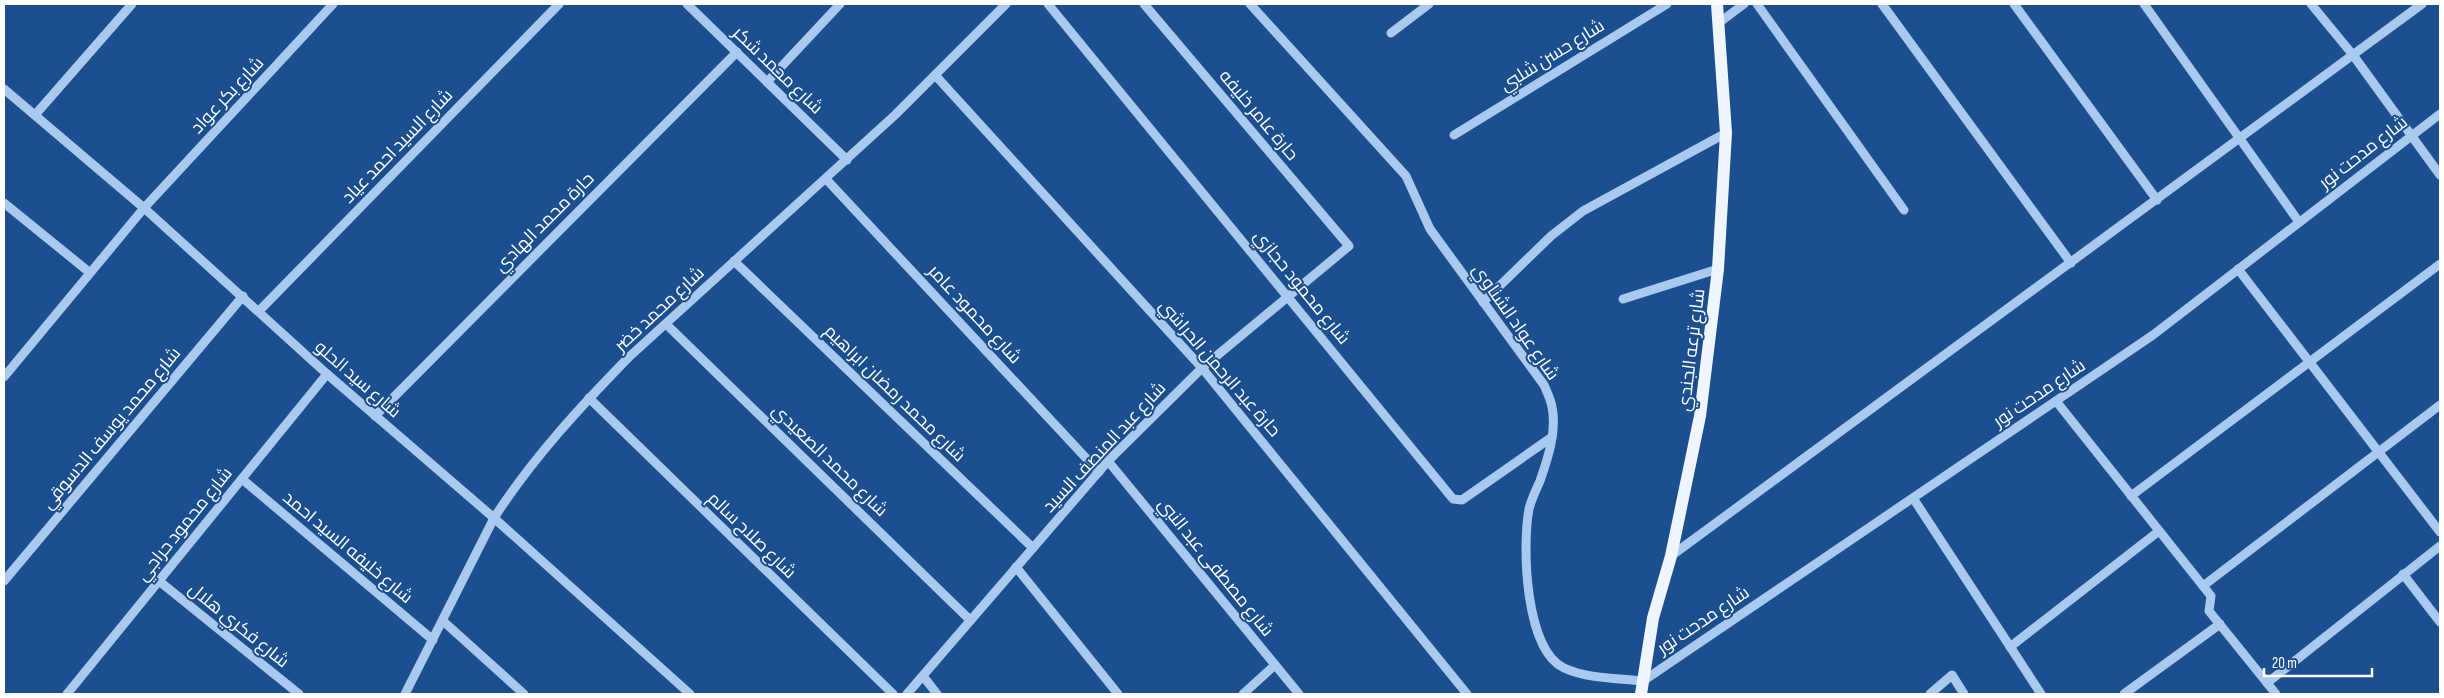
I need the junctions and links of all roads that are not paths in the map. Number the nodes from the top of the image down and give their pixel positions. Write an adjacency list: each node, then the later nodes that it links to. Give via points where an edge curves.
1 (132, 4): 28 (street)
2 (333, 4): 38 (street, شارع بكر عواد)
3 (559, 4): 52 (street, شارع السيد احمد عياد)
4 (687, 4): 22 (street, شارع محمد شكر)
5 (840, 4): 25 (street)
6 (1006, 4): 24 (street, شارع محمد خضر)
7 (1048, 4): 49 (street, شارع محمود حجازي)
8 (1144, 4): 41 (street, حارة عامر خليفه)
9 (1250, 4): 51 (street, شارع عواد الشناوي, via 1406,176 1430,229)
10 (1429, 4): 21 (street)
11 (1667, 4): 30 (street, شارع حسن شلبي)
12 (1717, 4): 20 (main road, شارع ترعه الجندي)
13 (1744, 4): 20 (street)
14 (1757, 4): 39 (street)
15 (1882, 4): 43 (street)
16 (2014, 4): 36 (street)
17 (2144, 4): 32 (street)
18 (2311, 4): 23 (street)
19 (2422, 4): 23 (street)
20 (1720, 22): 29 (main road, شارع ترعه الجندي)
21 (1392, 33)
22 (736, 52): 25 (street, شارع محمد شكر); 62 (street, حارة محمد الهادي)
23 (2353, 56): 31 (street); 32 (street)
24 (934, 75): 33 (street, شارع محمد خضر); 56 (street, حارة عبد الرحمن الحراشي)
25 (767, 82): 33 (street, شارع محمد شكر)
26 (4, 89): 28 (street, شارع سيد الحلو)
27 (2440, 114): 31 (street, شارع مدحت نور)
28 (35, 115): 38 (street, شارع سيد الحلو)
29 (1726, 133): 46 (main road, شارع ترعه الجندي); 51 (street, via 1582,211 1551,236)
30 (1454, 135)
31 (2411, 136): 34 (street); 40 (street, شارع مدحت نور)
32 (2240, 139): 36 (street); 40 (street)
33 (847, 160): 35 (street, شارع محمد خضر)
34 (2440, 175)
35 (826, 179): 42 (street, شارع محمد خضر); 66 (street, شارع محمود عامر)
36 (2157, 200): 43 (street)
37 (4, 203): 47 (street)
38 (144, 208): 47 (street, شارع بكر عواد); 48 (street, شارع سيد الحلو)
39 (1904, 210)
40 (2300, 222): 45 (street, شارع مدحت نور)
41 (1349, 246): 49 (street, شارع عبد المنصف السيد)
42 (734, 261): 53 (street, شارع محمد خضر); 74 (street, شارع محمد رمضان ابراهيم)
43 (2072, 263): 75 (street)
44 (2440, 264): 54 (street)
45 (2238, 269): 54 (street); 60 (street, شارع مدحت نور, via 2153,335)
46 (1718, 270): 50 (street); 75 (main road, شارع ترعه الجندي, via 1700,416)
47 (89, 272): 55 (street, شارع بكر عواد)
48 (243, 296): 52 (street, شارع سيد الحلو); 78 (street, شارع محمد يوسف الدسوقي)
49 (1289, 296): 56 (street, شارع عبد المنصف السيد); 63 (street, شارع محمود حجازي, via 1453,499 1462,500)
50 (1623, 299)
51 (1483, 302): 63 (street, شارع عواد الشناوي, via 1544,385 1552,407)
52 (259, 311): 57 (street, شارع سيد الحلو)
53 (666, 324): 59 (street, شارع محمد خضر); 81 (street, شارع محمد الصعيدي)
54 (2309, 362): 64 (street); 68 (street)
55 (8, 364): 58 (street, شارع بكر عواد)
56 (1202, 368): 65 (street, شارع عبد المنصف السيد); 102 (street, حارة عبد الرحمن الحراشي)
57 (327, 374): 62 (street, شارع سيد الحلو); 67 (street, شارع محمود حراجي)
58 (4, 377)
59 (589, 398): 70 (street, شارع محمد خضر, via 508,495); 96 (street, شارع صلاح سالم)
60 (2056, 400): 68 (street); 69 (street, شارع مدحت نور)
61 (2440, 406): 64 (street)
62 (375, 416): 70 (street, شارع سيد الحلو)
63 (1552, 437): 90 (street, شارع عواد الشناوي, via 1529,509 1527,566 1533,620 1545,652 1563,668)
64 (2379, 453): 72 (street); 80 (street)
65 (1108, 461): 66 (street, شارع عبد المنصف السيد); 87 (street, شارع مصطفى عبد النبي)
66 (1099, 472): 74 (street, شارع عبد المنصف السيد)
67 (242, 479): 79 (street, شارع محمود حراجي); 85 (street, شارع خليفه السيد احمد)
68 (2131, 496): 71 (street)
69 (1912, 498): 86 (street); 90 (street, شارع مدحت نور)
70 (494, 518): 82 (street, شارع محمد خضر); 95 (street, شارع سيد الحلو)
71 (2159, 531): 80 (street); 86 (street)
72 (2440, 532)
73 (2440, 546): 77 (street)
74 (1033, 548): 76 (street, شارع عبد المنصف السيد)
75 (1671, 556): 90 (main road, شارع ترعه الجندي, via 1654,618)
76 (1016, 567): 81 (street, شارع عبد المنصف السيد); 99 (street)
77 (2403, 574): 83 (street); 89 (street)
78 (4, 581)
79 (159, 581): 91 (street, شارع محمود حراجي); 92 (street, شارع فكري هلال)
80 (2203, 586): 84 (street, via 2212,596 2209,610)
81 (970, 620): 88 (street, شارع عبد المنصف السيد)
82 (443, 621): 85 (street, شارع محمد خضر); 94 (street)
83 (2440, 622)
84 (2220, 624): 89 (street); 106 (street)
85 (432, 640): 93 (street, شارع محمد خضر)
86 (2010, 647): 105 (street)
87 (1275, 665): 100 (street); 101 (street, شارع مصطفى عبد النبي)
88 (923, 676): 97 (street, شارع عبد المنصف السيد); 98 (street)
89 (2267, 683): 107 (street)
90 (1642, 688)
91 (68, 694)
92 (299, 694)
93 (405, 694)
94 (524, 694)
95 (690, 694)
96 (893, 694)
97 (907, 694)
98 (937, 694)
99 (1118, 694)
100 (1243, 694)
101 (1299, 694)
102 (1467, 694)
103 (1930, 694): 104 (street, via 1952,675)
104 (1964, 694)
105 (2040, 694)
106 (2124, 694)
107 (2276, 694)

